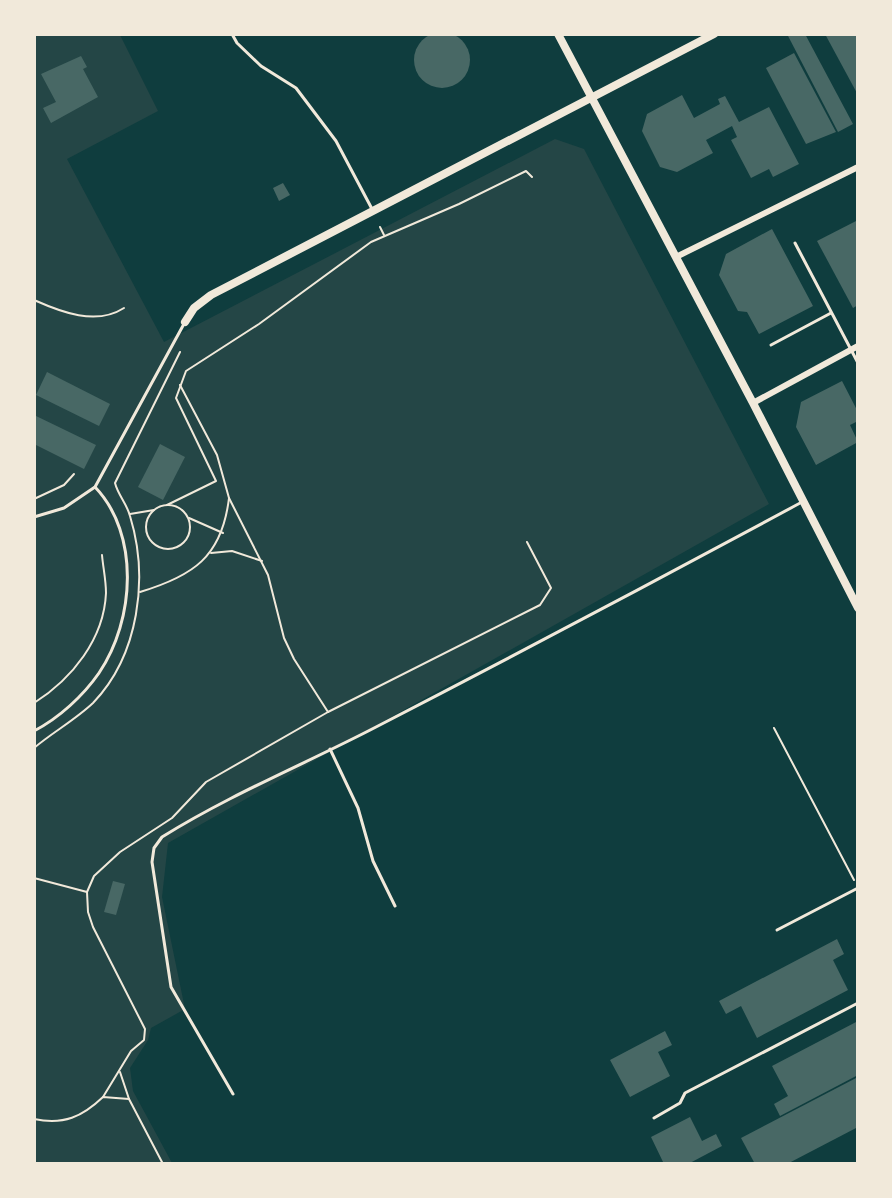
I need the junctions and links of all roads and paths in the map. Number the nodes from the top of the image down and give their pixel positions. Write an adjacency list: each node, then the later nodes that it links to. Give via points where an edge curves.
1 (232, 34): 7 (lane, via 261,66 296,88 336,141)
2 (558, 34): 4 (street)
3 (714, 34): 4 (street)
4 (591, 98): 7 (street); 11 (street)
5 (858, 167): 11 (street)
6 (532, 177): 9 (path, via 526,171)
7 (373, 211): 15 (street, via 211,295 194,308)
8 (380, 227): 9 (path)
9 (384, 235): 20 (path, via 195,364 186,371)
10 (795, 243): 14 (lane)
11 (676, 257): 21 (street)
12 (34, 300): 13 (path, via 64,313 96,317)
13 (124, 308)
14 (831, 313): 16 (lane); 18 (lane)
15 (185, 322): 23 (lane)
16 (771, 345)
17 (858, 346): 18 (street)
18 (851, 350): 19 (lane); 21 (street)
19 (858, 363)
20 (180, 385): 24 (path, via 218,455); 27 (path, via 176,398 216,481)
21 (753, 403): 26 (street)
22 (74, 474): 25 (path, via 64,485)
23 (95, 487): 30 (lane, via 64,508); 41 (lane, via 111,506 124,543 126,595 119,634 100,672 76,701)
24 (229, 498): 32 (path); 36 (path)
25 (34, 499)
26 (803, 501): 38 (street); 42 (lane, via 573,626)
27 (167, 505): 28 (path); 31 (path, via 181,508)
28 (154, 510): 29 (path); 31 (path, via 146,522 147,534 153,544 165,549 177,548 187,539 191,529)
29 (130, 514)
30 (34, 517)
31 (189, 518): 32 (path)
32 (223, 533): 34 (path)
33 (527, 542): 36 (path, via 551,588 540,605 328,712 284,638)
34 (211, 553): 36 (path, via 232,551); 37 (path, via 183,576)
35 (102, 555): 39 (path, via 106,593 87,651 52,692)
36 (262, 561)
37 (140, 592)
38 (858, 608)
39 (34, 703)
40 (774, 728): 44 (path)
41 (34, 731)
42 (330, 749): 46 (lane, via 358,808 373,861); 50 (lane, via 189,820 162,837 154,848 152,862 171,987)
43 (34, 878): 45 (path)
44 (858, 887): 47 (lane)
45 (87, 892)
46 (395, 906)
47 (777, 930)
48 (858, 1003): 52 (lane, via 685,1093 680,1103)
49 (120, 1072): 51 (path)
50 (233, 1095)
51 (129, 1099): 53 (path, via 103,1097 80,1116 67,1120); 54 (path)
52 (654, 1118)
53 (34, 1119)
54 (163, 1164)

